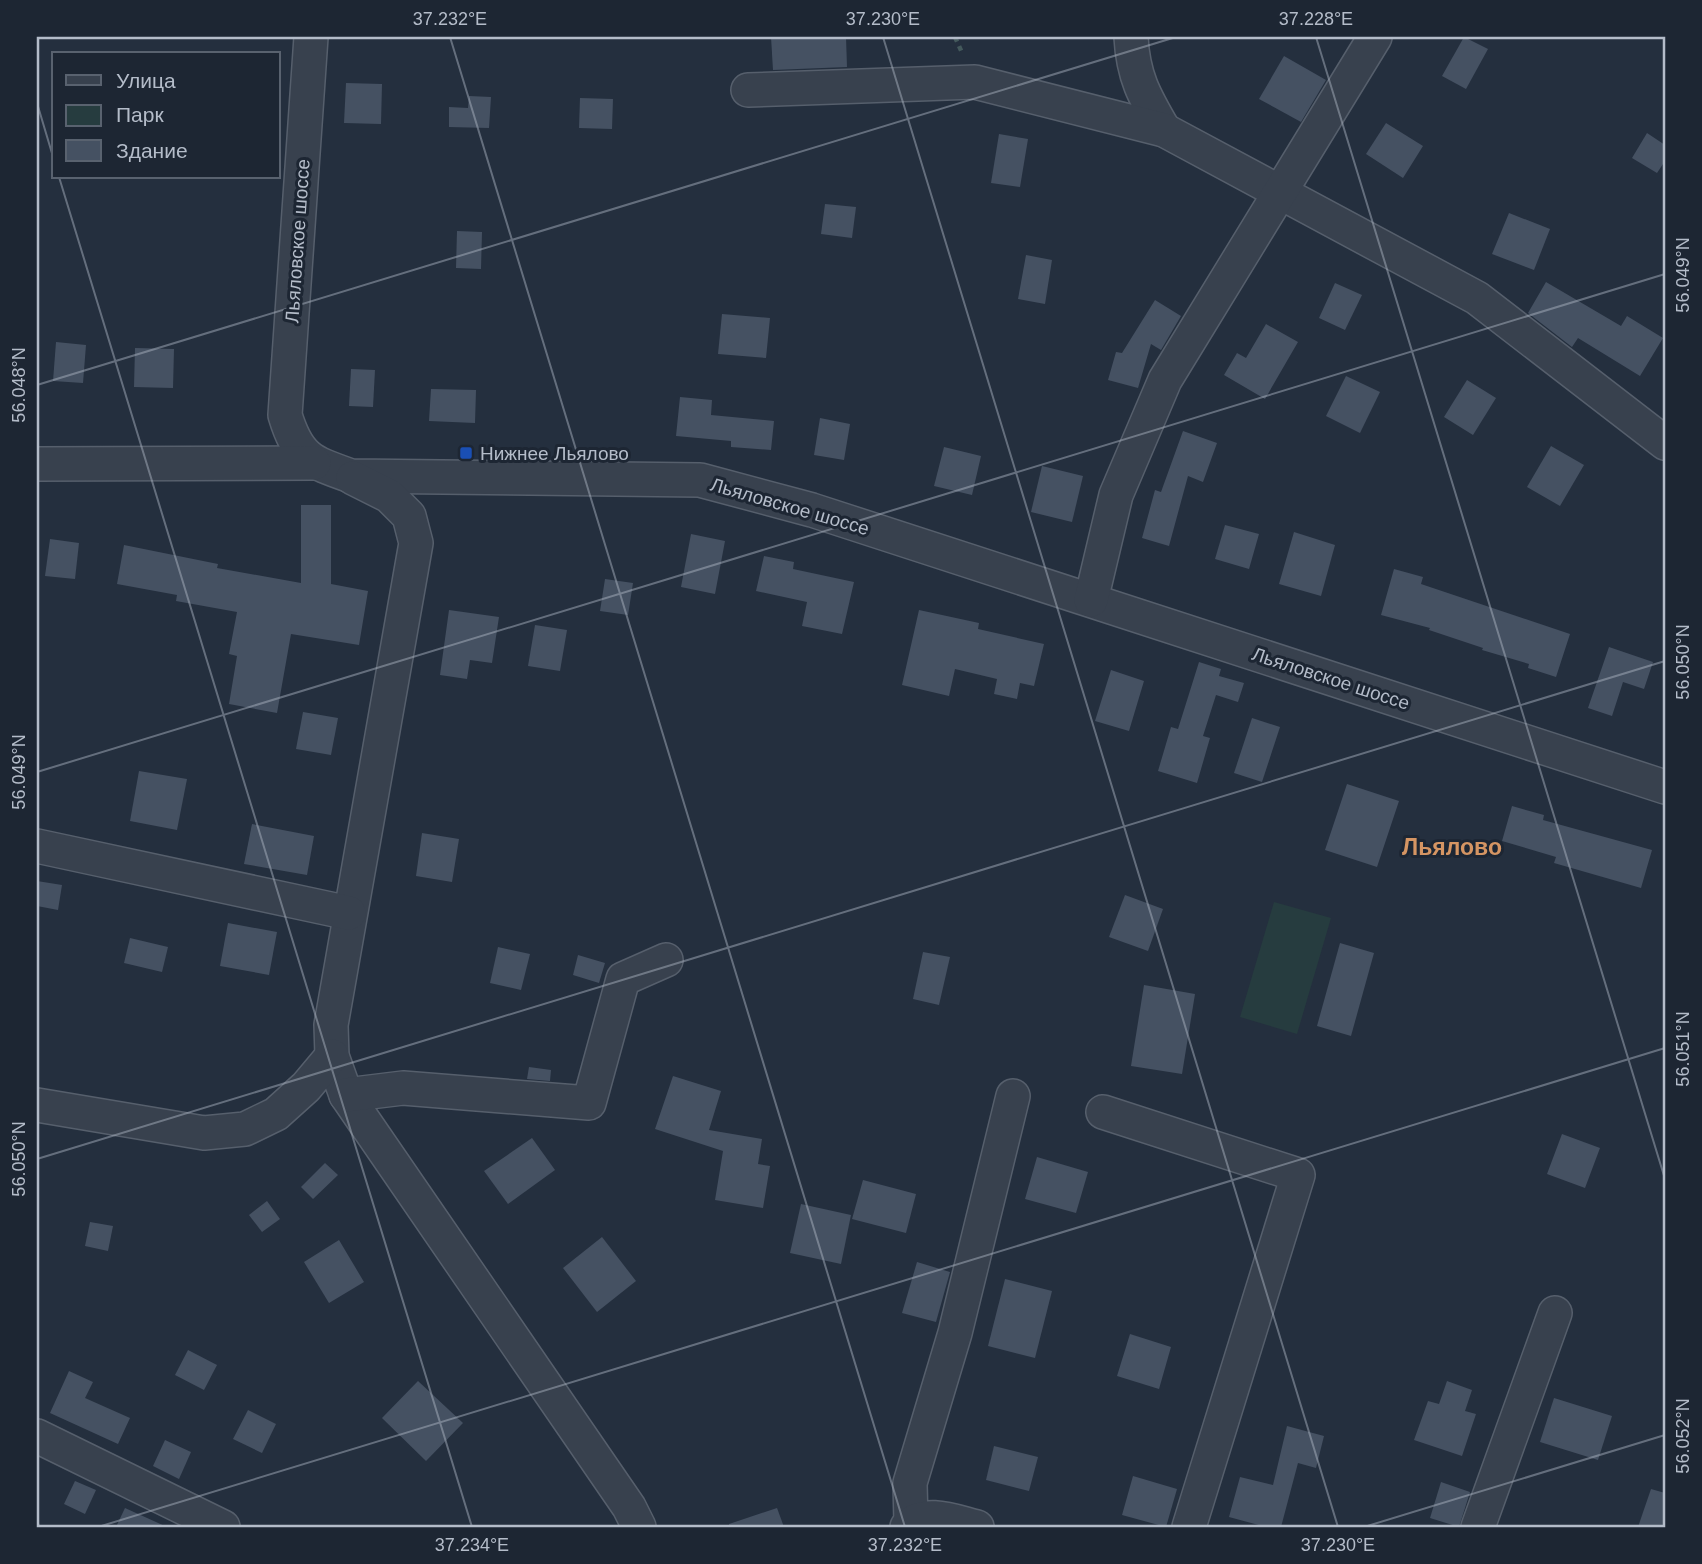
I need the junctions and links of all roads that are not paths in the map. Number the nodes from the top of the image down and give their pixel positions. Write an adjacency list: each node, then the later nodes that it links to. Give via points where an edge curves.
1 (311, 37): 8 (street, Льяловское шоссе, via 285,415 292,439)
2 (1130, 37): 5 (street, via 1142,92)
3 (1375, 37): 6 (street)
4 (748, 90): 5 (street, via 975,82)
5 (1164, 130): 6 (street)
6 (1280, 191): 7 (street, via 1477,298); 11 (street, via 1165,380 1116,495)
7 (1665, 443)
8 (314, 463): 9 (street); 10 (street, Льяловское шоссе)
9 (37, 464)
10 (351, 476): 11 (street, Льяловское шоссе, via 699,480 812,510); 14 (street, via 389,496 409,516 416,543)
11 (1091, 600): 12 (street, Льяловское шоссе)
12 (1665, 787)
13 (37, 846): 14 (street)
14 (349, 913): 16 (street, via 331,1025)
15 (666, 960): 17 (street, via 623,979 589,1103 403,1088)
16 (332, 1056): 17 (street); 19 (street, via 276,1114 245,1129 204,1133)
17 (346, 1095): 25 (street)
18 (1013, 1096): 23 (street, via 955,1332 910,1483)
19 (37, 1105)
20 (1102, 1112): 27 (street, via 1298,1175)
21 (1555, 1313): 28 (street)
22 (37, 1436): 24 (street)
23 (909, 1525): 26 (street, via 933,1517)
24 (223, 1527)
25 (639, 1527)
26 (977, 1527)
27 (1189, 1527)
28 (1478, 1527)

